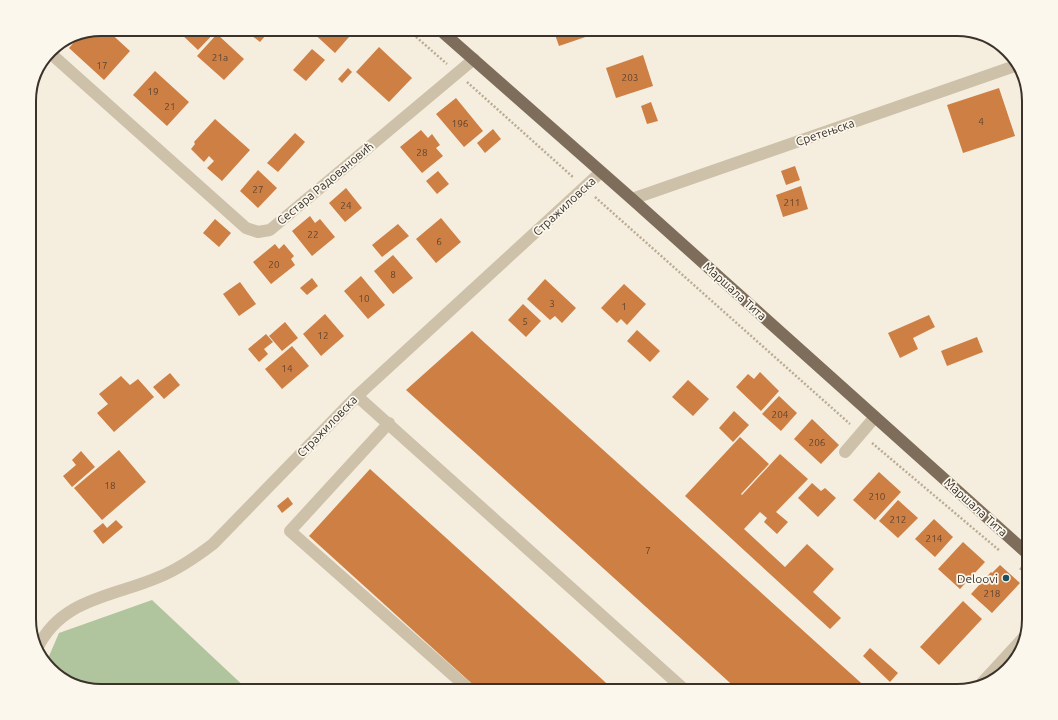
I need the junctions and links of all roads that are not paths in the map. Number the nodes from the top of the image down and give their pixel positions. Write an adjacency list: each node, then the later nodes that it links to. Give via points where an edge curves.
1 (447, 36): 3 (main road, Маршала Тита)
2 (54, 56): 3 (street, Сестара Радовановић, via 246,228 258,232 270,230)
3 (474, 59): 5 (main road, Маршала Тита)
4 (1012, 67): 6 (street, Сретењска)
5 (601, 172): 6 (main road, Маршала Тита); 7 (street, Стражиловска)
6 (632, 199): 8 (main road, Маршала Тита)
7 (357, 396): 9 (street); 12 (street, Стражиловска, via 213,544 178,569 86,602 72,610 49,630)
8 (875, 416): 10 (street); 11 (main road, Маршала Тита)
9 (389, 423): 15 (street, via 290,531); 16 (street)
10 (845, 452)
11 (1022, 549)
12 (41, 643)
13 (1016, 646): 14 (street)
14 (989, 675)
15 (463, 684)
16 (678, 684)

